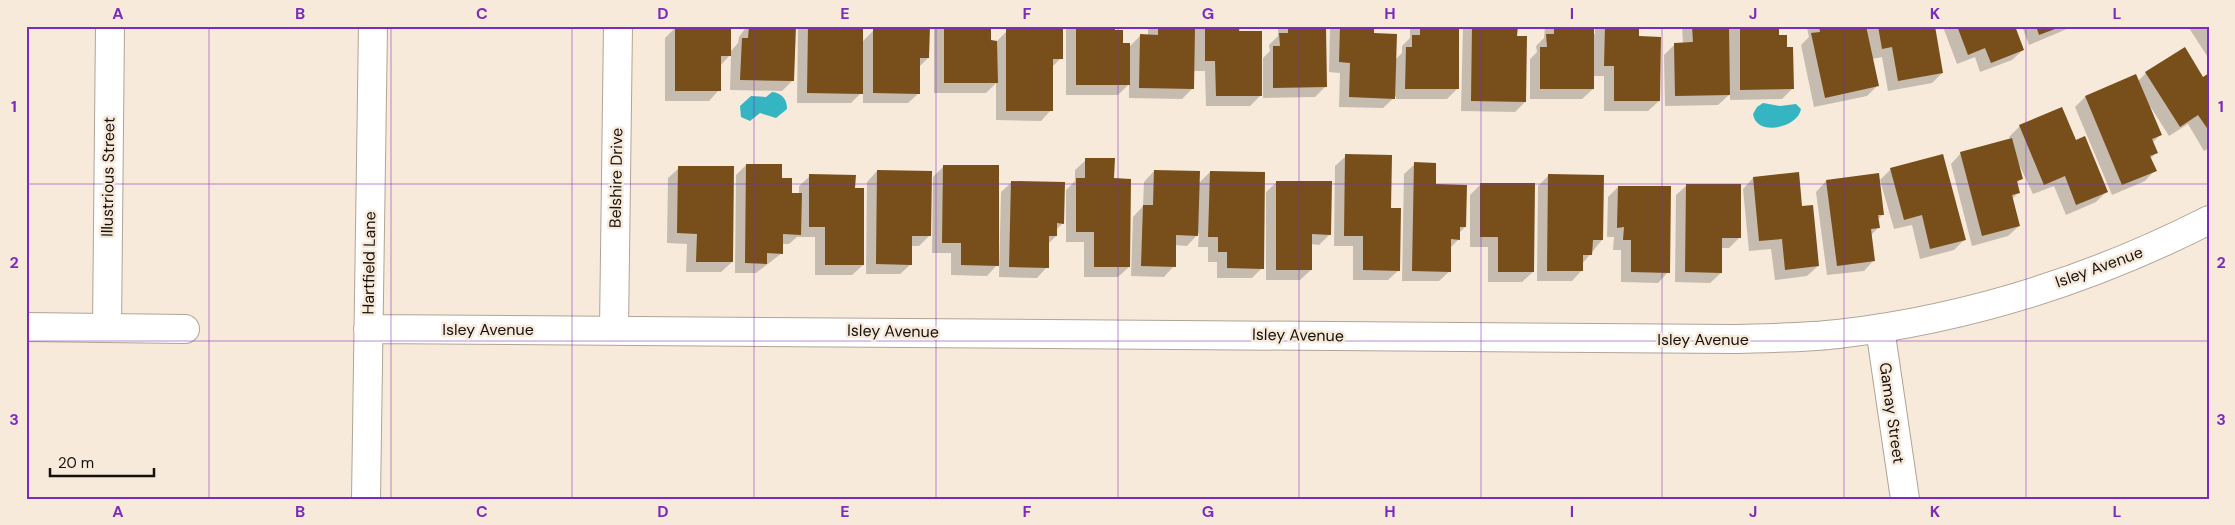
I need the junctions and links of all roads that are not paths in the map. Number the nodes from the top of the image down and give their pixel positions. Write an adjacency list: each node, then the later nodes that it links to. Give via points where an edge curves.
1 (110, 26): 6 (street, Illustrious Street)
2 (373, 26): 9 (street, Hartfield Lane)
3 (618, 26): 10 (street, Belshire Drive)
4 (2209, 220): 7 (street, Isley Avenue, via 2137,254 2032,292)
5 (26, 327): 6 (street)
6 (107, 328): 8 (street)
7 (1880, 328): 10 (street, Isley Avenue, via 1732,340); 12 (street, Gamay Street)
8 (185, 329)
9 (368, 329): 10 (street, Isley Avenue); 11 (street, Hartfield Lane)
10 (614, 329)
11 (366, 499)
12 (1905, 499)

